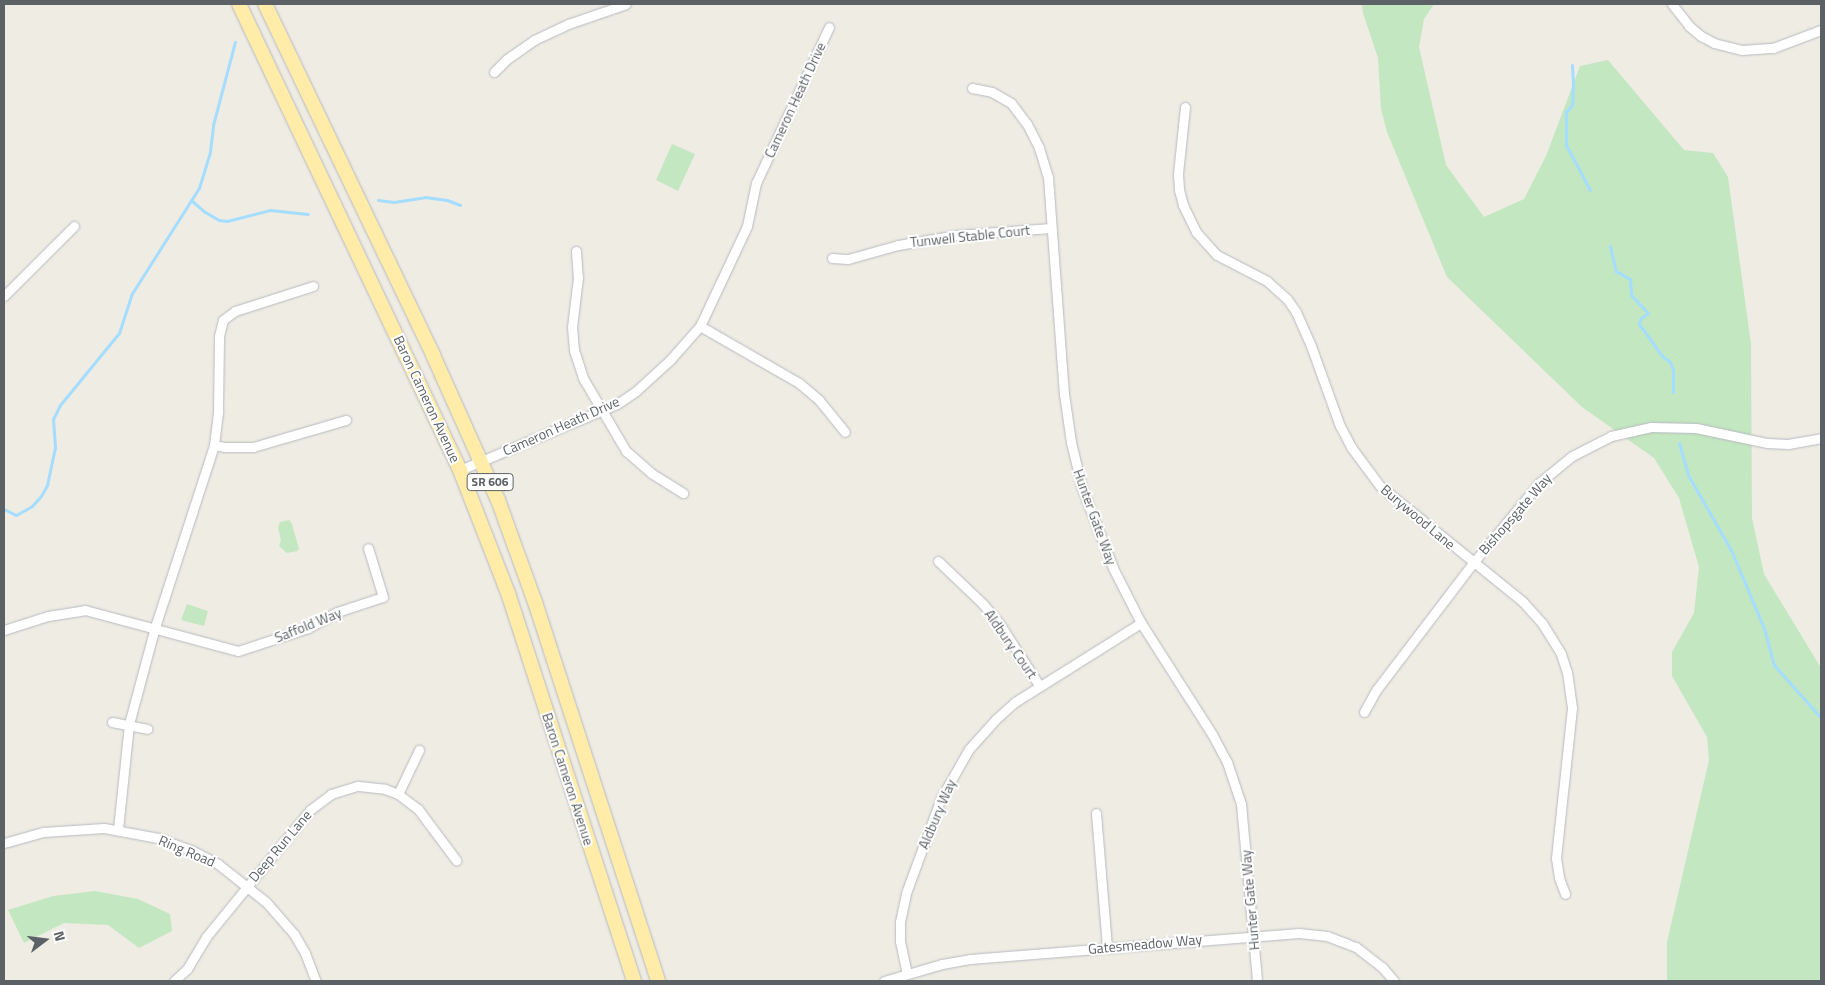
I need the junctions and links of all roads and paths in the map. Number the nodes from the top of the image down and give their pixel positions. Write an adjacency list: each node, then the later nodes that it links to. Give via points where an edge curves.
1 (239, 4): 23 (main road, Baron Cameron Avenue / SR 606)
2 (265, 4): 22 (main road, Baron Cameron Avenue / SR 606)
3 (626, 4): 7 (street, via 568,24 534,40)
4 (1672, 4): 6 (street, via 1701,36 1742,50 1773,48)
5 (829, 27): 16 (street, Cameron Heath Drive, via 756,183 746,226)
6 (1821, 30)
7 (494, 72)
8 (972, 88): 11 (street, Hunter Gate Way, via 992,92 1011,103 1027,124 1048,178)
9 (1185, 107): 27 (street, Burywood Lane, via 1179,190 1196,232 1217,255 1267,281 1287,299 1311,346 1340,426 1365,468 1390,496)
10 (74, 226): 15 (street)
11 (1051, 228): 13 (street, Tunwell Stable Court, via 934,238 848,259); 28 (street, Hunter Gate Way, via 1071,442 1097,532)
12 (576, 251): 17 (street, via 578,277 572,327 574,350 583,378)
13 (832, 258)
14 (313, 286): 21 (street, via 234,311 223,320 219,336)
15 (4, 296)
16 (700, 326): 17 (street, Cameron Heath Drive, via 636,391); 19 (street, via 799,383 819,400)
17 (602, 411): 22 (street, Cameron Heath Drive); 24 (street, via 626,451 651,473)
18 (346, 420): 21 (street, via 253,447)
19 (845, 432)
20 (1821, 438): 27 (street, Bishopsgate Way, via 1788,444 1767,443 1674,426 1651,427 1612,436 1578,452 1554,469)
21 (214, 445): 29 (street)
22 (482, 461): 23 (street, Cameron Heath Drive); 50 (main road, Baron Cameron Avenue / SR 606, via 535,602)
23 (460, 470): 49 (main road, Baron Cameron Avenue / SR 606, via 509,596)
24 (683, 493)
25 (368, 548): 29 (street, Saffold Way, via 383,597 337,612 308,628 238,651)
26 (938, 561): 31 (street, Aldbury Court, via 999,623)
27 (1473, 563): 32 (street, Bishopsgate Way); 43 (street, Burywood Lane, via 1523,602 1542,623 1557,646 1567,672 1572,708 1556,858 1558,878)
28 (1142, 623): 31 (street, Aldbury Way); 44 (street, Hunter Gate Way, via 1227,762 1241,804)
29 (155, 627): 30 (street, Saffold Way, via 85,610 48,616); 34 (street)
30 (4, 630)
31 (1039, 685): 46 (street, Aldbury Way, via 1015,702 983,733 955,770 941,798 902,906 900,941)
32 (1364, 712)
33 (112, 722): 34 (street)
34 (128, 724): 35 (street); 39 (street)
35 (147, 729)
36 (419, 750): 37 (street)
37 (398, 794): 41 (street, Deep Run Lane, via 418,809); 42 (street, Deep Run Lane, via 358,786 326,797 310,810)
38 (1096, 813): 45 (street)
39 (118, 829): 40 (street, Ring Road, via 67,829); 42 (street, Ring Road, via 158,838 193,851)
40 (4, 843)
41 (456, 860)
42 (248, 885): 47 (street, Deep Run Lane, via 206,937 187,969); 48 (street, Ring Road, via 294,934)
43 (1565, 894)
44 (1253, 936): 45 (street, Gatesmeadow Way); 52 (street, Hunter Gate Way); 53 (street, Gatesmeadow Way, via 1299,933 1327,936 1356,947)
45 (1107, 947): 46 (street, Gatesmeadow Way, via 970,959)
46 (907, 974): 51 (street, Gatesmeadow Way)
47 (174, 981)
48 (316, 981)
49 (634, 981)
50 (658, 981)
51 (884, 981)
52 (1257, 981)
53 (1394, 981)

